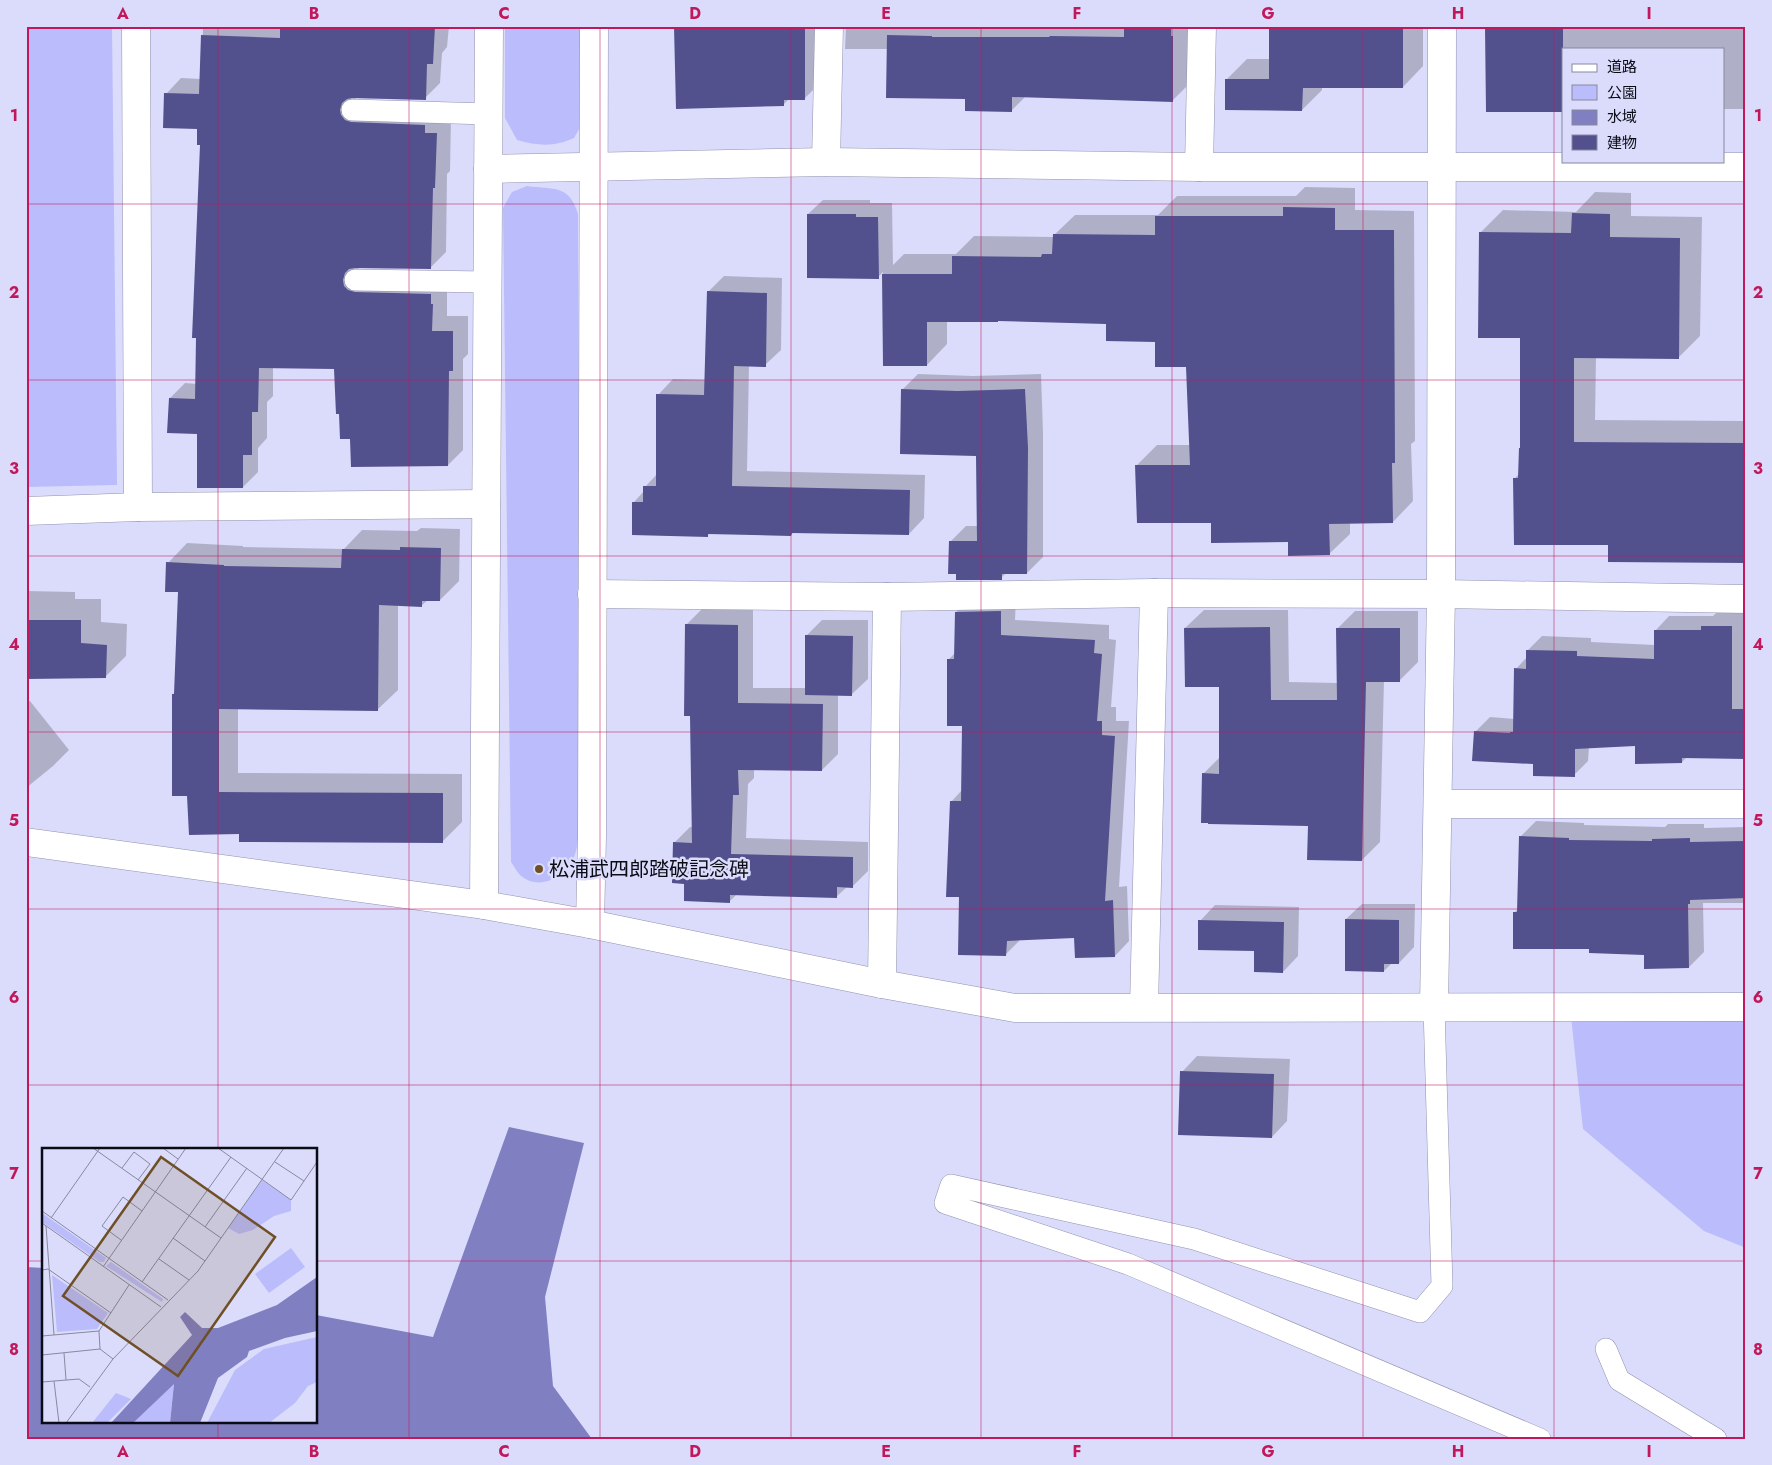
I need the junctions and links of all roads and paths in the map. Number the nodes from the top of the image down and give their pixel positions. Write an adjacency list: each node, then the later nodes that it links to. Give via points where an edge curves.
1 (136, 26): 18 (street)
2 (489, 26): 8 (street)
3 (594, 26): 10 (street)
4 (829, 26): 9 (street)
5 (1202, 26): 11 (street)
6 (1442, 26): 13 (street)
7 (352, 110): 8 (lane)
8 (488, 114): 14 (street)
9 (826, 162): 10 (street); 11 (street)
10 (594, 166): 14 (street); 21 (street)
11 (1199, 167): 13 (street)
12 (1746, 167): 13 (street)
13 (1442, 168): 22 (street)
14 (488, 169): 16 (street)
15 (354, 280): 16 (lane)
16 (487, 282): 17 (street)
17 (486, 504): 18 (street); 28 (street)
18 (138, 507): 19 (street)
19 (26, 511)
20 (1154, 593): 22 (street); 23 (street); 31 (street)
21 (592, 594): 23 (street); 29 (street)
22 (1441, 594): 24 (street); 25 (street)
23 (887, 597): 30 (street)
24 (1746, 599)
25 (1438, 804): 26 (street); 32 (street)
26 (1746, 804)
27 (26, 842): 28 (street)
28 (484, 905): 29 (street)
29 (590, 924): 30 (street)
30 (882, 984): 31 (street, via 1015,1008)
31 (1144, 1007): 32 (street)
32 (1434, 1007): 33 (street); 35 (lane, via 1442,1286 1420,1312 1194,1239 951,1186 945,1203 1128,1264)
33 (1746, 1007)
34 (1606, 1349): 36 (lane, via 1619,1380)
35 (1540, 1439)
36 (1716, 1439)

